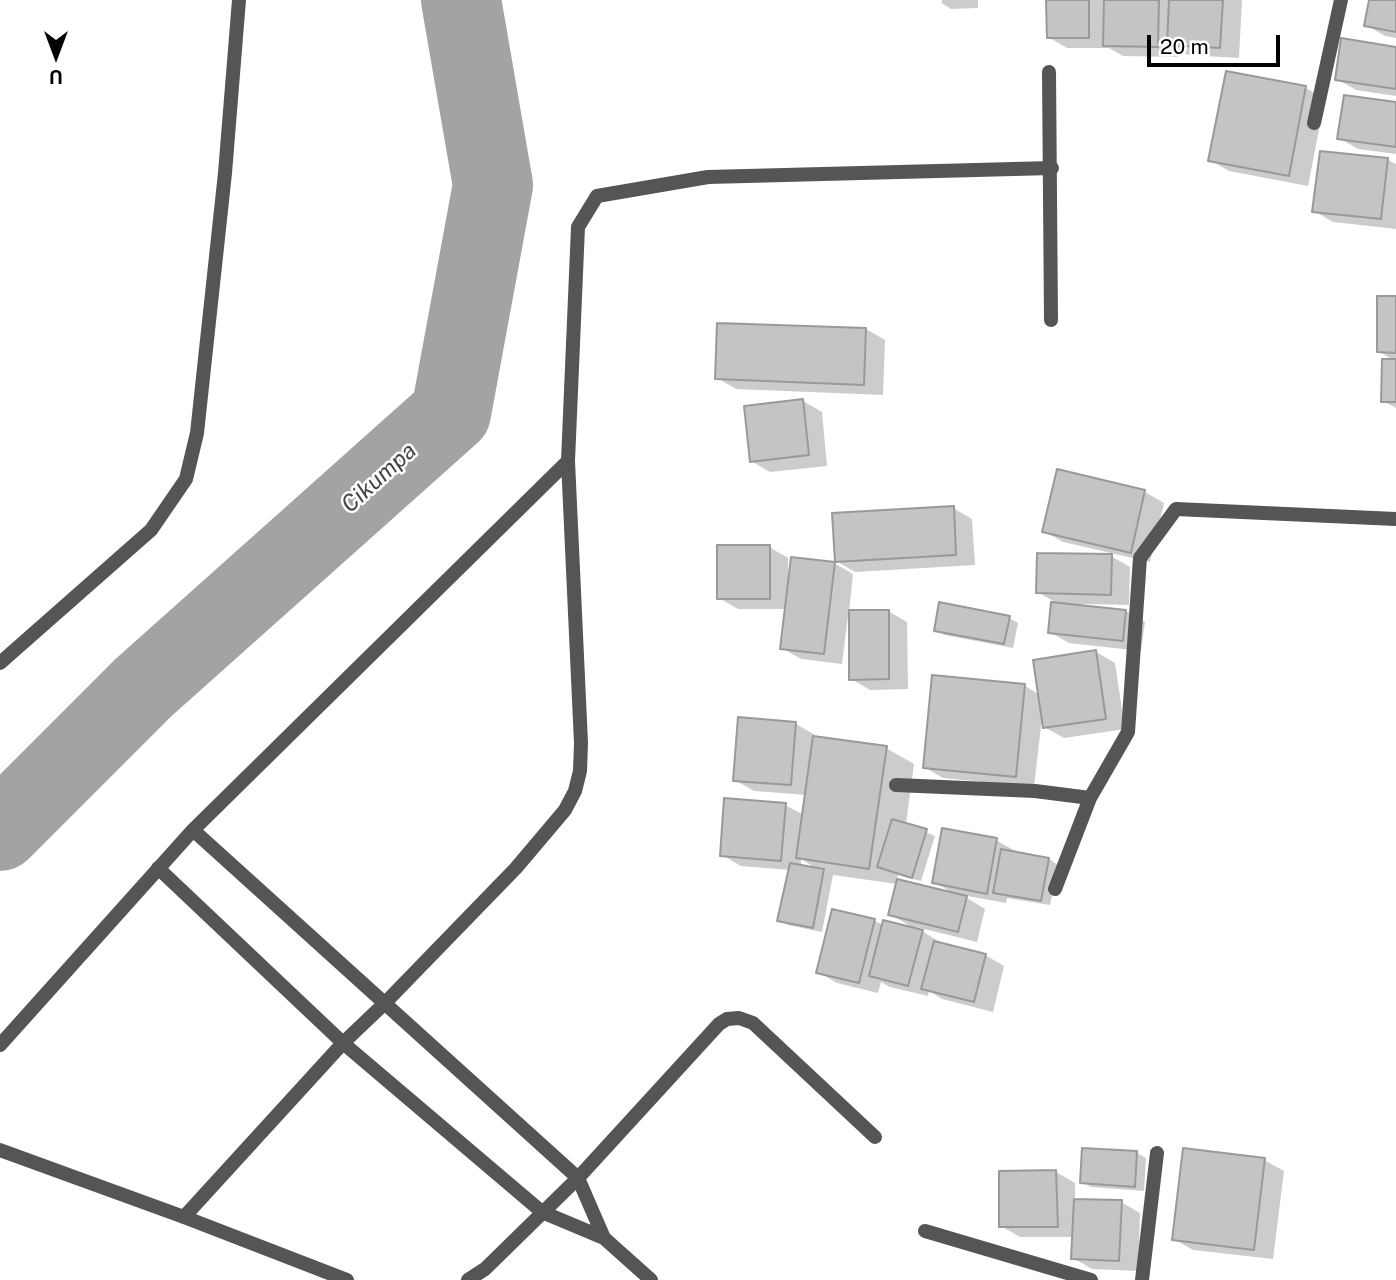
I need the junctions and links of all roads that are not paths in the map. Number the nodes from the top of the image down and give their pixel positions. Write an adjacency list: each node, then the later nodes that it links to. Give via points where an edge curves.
1 (239, 0): 9 (street, via 197,433 186,479 151,530)
2 (1341, 0): 4 (street)
3 (1049, 72): 5 (street)
4 (1314, 122)
5 (1052, 168): 6 (street); 7 (street, via 708,177 597,196 579,227)
6 (1051, 320)
7 (568, 461): 12 (street); 15 (street, via 581,743 575,791 565,810 516,868)
8 (1396, 519): 11 (street, via 1176,509 1140,558 1128,732)
9 (0, 663)
10 (896, 785): 11 (street)
11 (1090, 798): 14 (street)
12 (193, 830): 13 (street); 15 (street)
13 (158, 868): 16 (street); 17 (street)
14 (1055, 889)
15 (385, 1003): 16 (street); 21 (street)
16 (343, 1043): 22 (street); 23 (street)
17 (0, 1045)
18 (875, 1137): 21 (street, via 753,1023 727,1018)
19 (0, 1150): 23 (street)
20 (1157, 1153): 30 (street)
21 (578, 1178): 22 (street); 25 (street)
22 (542, 1212): 25 (street); 27 (street)
23 (184, 1217): 26 (street)
24 (925, 1231): 29 (street)
25 (604, 1238): 28 (street)
26 (347, 1280)
27 (468, 1280)
28 (651, 1280)
29 (1091, 1280)
30 (1142, 1280)

